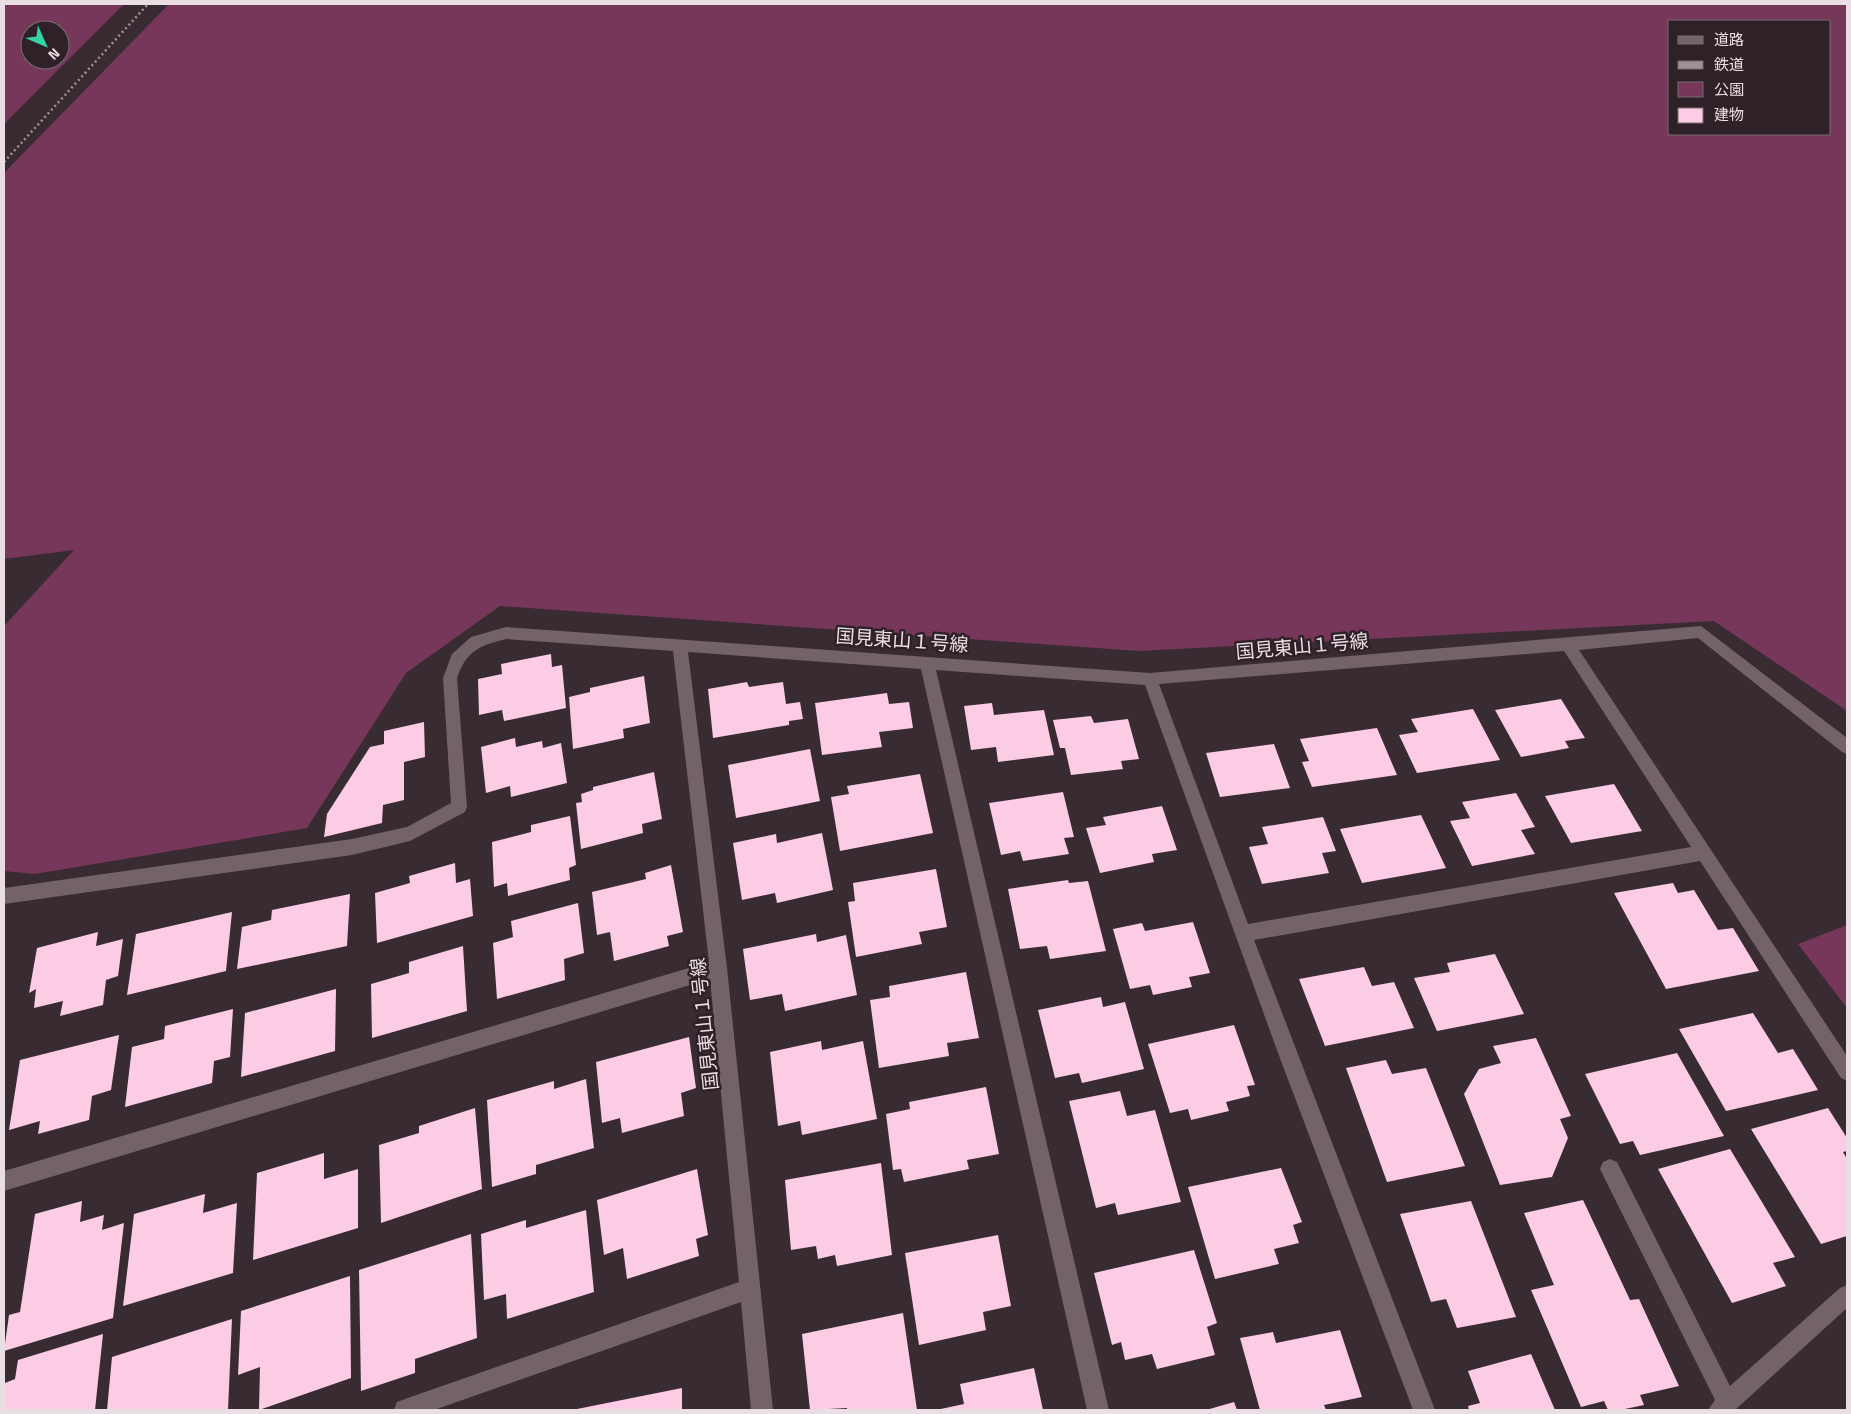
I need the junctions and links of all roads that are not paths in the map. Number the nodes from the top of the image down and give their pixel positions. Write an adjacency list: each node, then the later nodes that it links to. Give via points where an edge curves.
1 (680, 645): 3 (street, 国見東山１号線); 7 (street, via 506,633 476,641 457,658 450,678 458,807 410,834 352,847); 9 (street, 国見東山１号線)
2 (1568, 645): 4 (street, 国見東山１号線); 5 (street, 国見東山１号線, via 1701,632); 6 (street)
3 (927, 662): 4 (street, 国見東山１号線); 18 (street)
4 (1150, 679): 8 (street)
5 (1847, 747)
6 (1703, 853): 8 (street); 10 (street)
7 (4, 896)
8 (1244, 934): 19 (street)
9 (718, 968): 12 (street); 13 (street, 国見東山１号線)
10 (1847, 1072)
11 (1610, 1169): 15 (street)
12 (4, 1181)
13 (751, 1288): 16 (street); 17 (street, 国見東山１号線)
14 (1847, 1295): 15 (street)
15 (1723, 1406)
16 (406, 1410)
17 (762, 1410)
18 (1098, 1410)
19 (1424, 1410)

